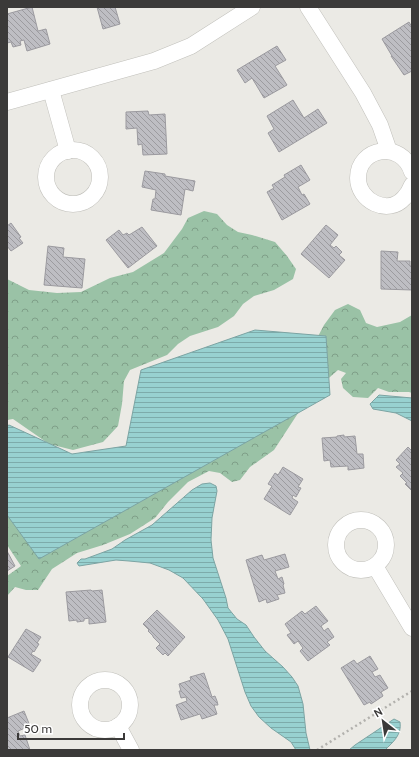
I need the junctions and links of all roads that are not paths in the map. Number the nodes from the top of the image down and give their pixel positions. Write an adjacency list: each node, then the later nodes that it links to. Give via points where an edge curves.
1 (252, 7): 3 (street, via 190,46 162,58)
2 (308, 7): 6 (street, via 362,93 380,125)
3 (51, 90): 4 (street); 5 (street)
4 (7, 102)
5 (68, 150)
6 (389, 151): 7 (street, via 405,159); 8 (street, via 371,155 364,160 358,177 363,194 369,201 387,206 404,199)
7 (412, 172)
8 (412, 185)
9 (375, 566): 10 (street)
10 (412, 628)
11 (118, 726): 12 (street)
12 (131, 750)

